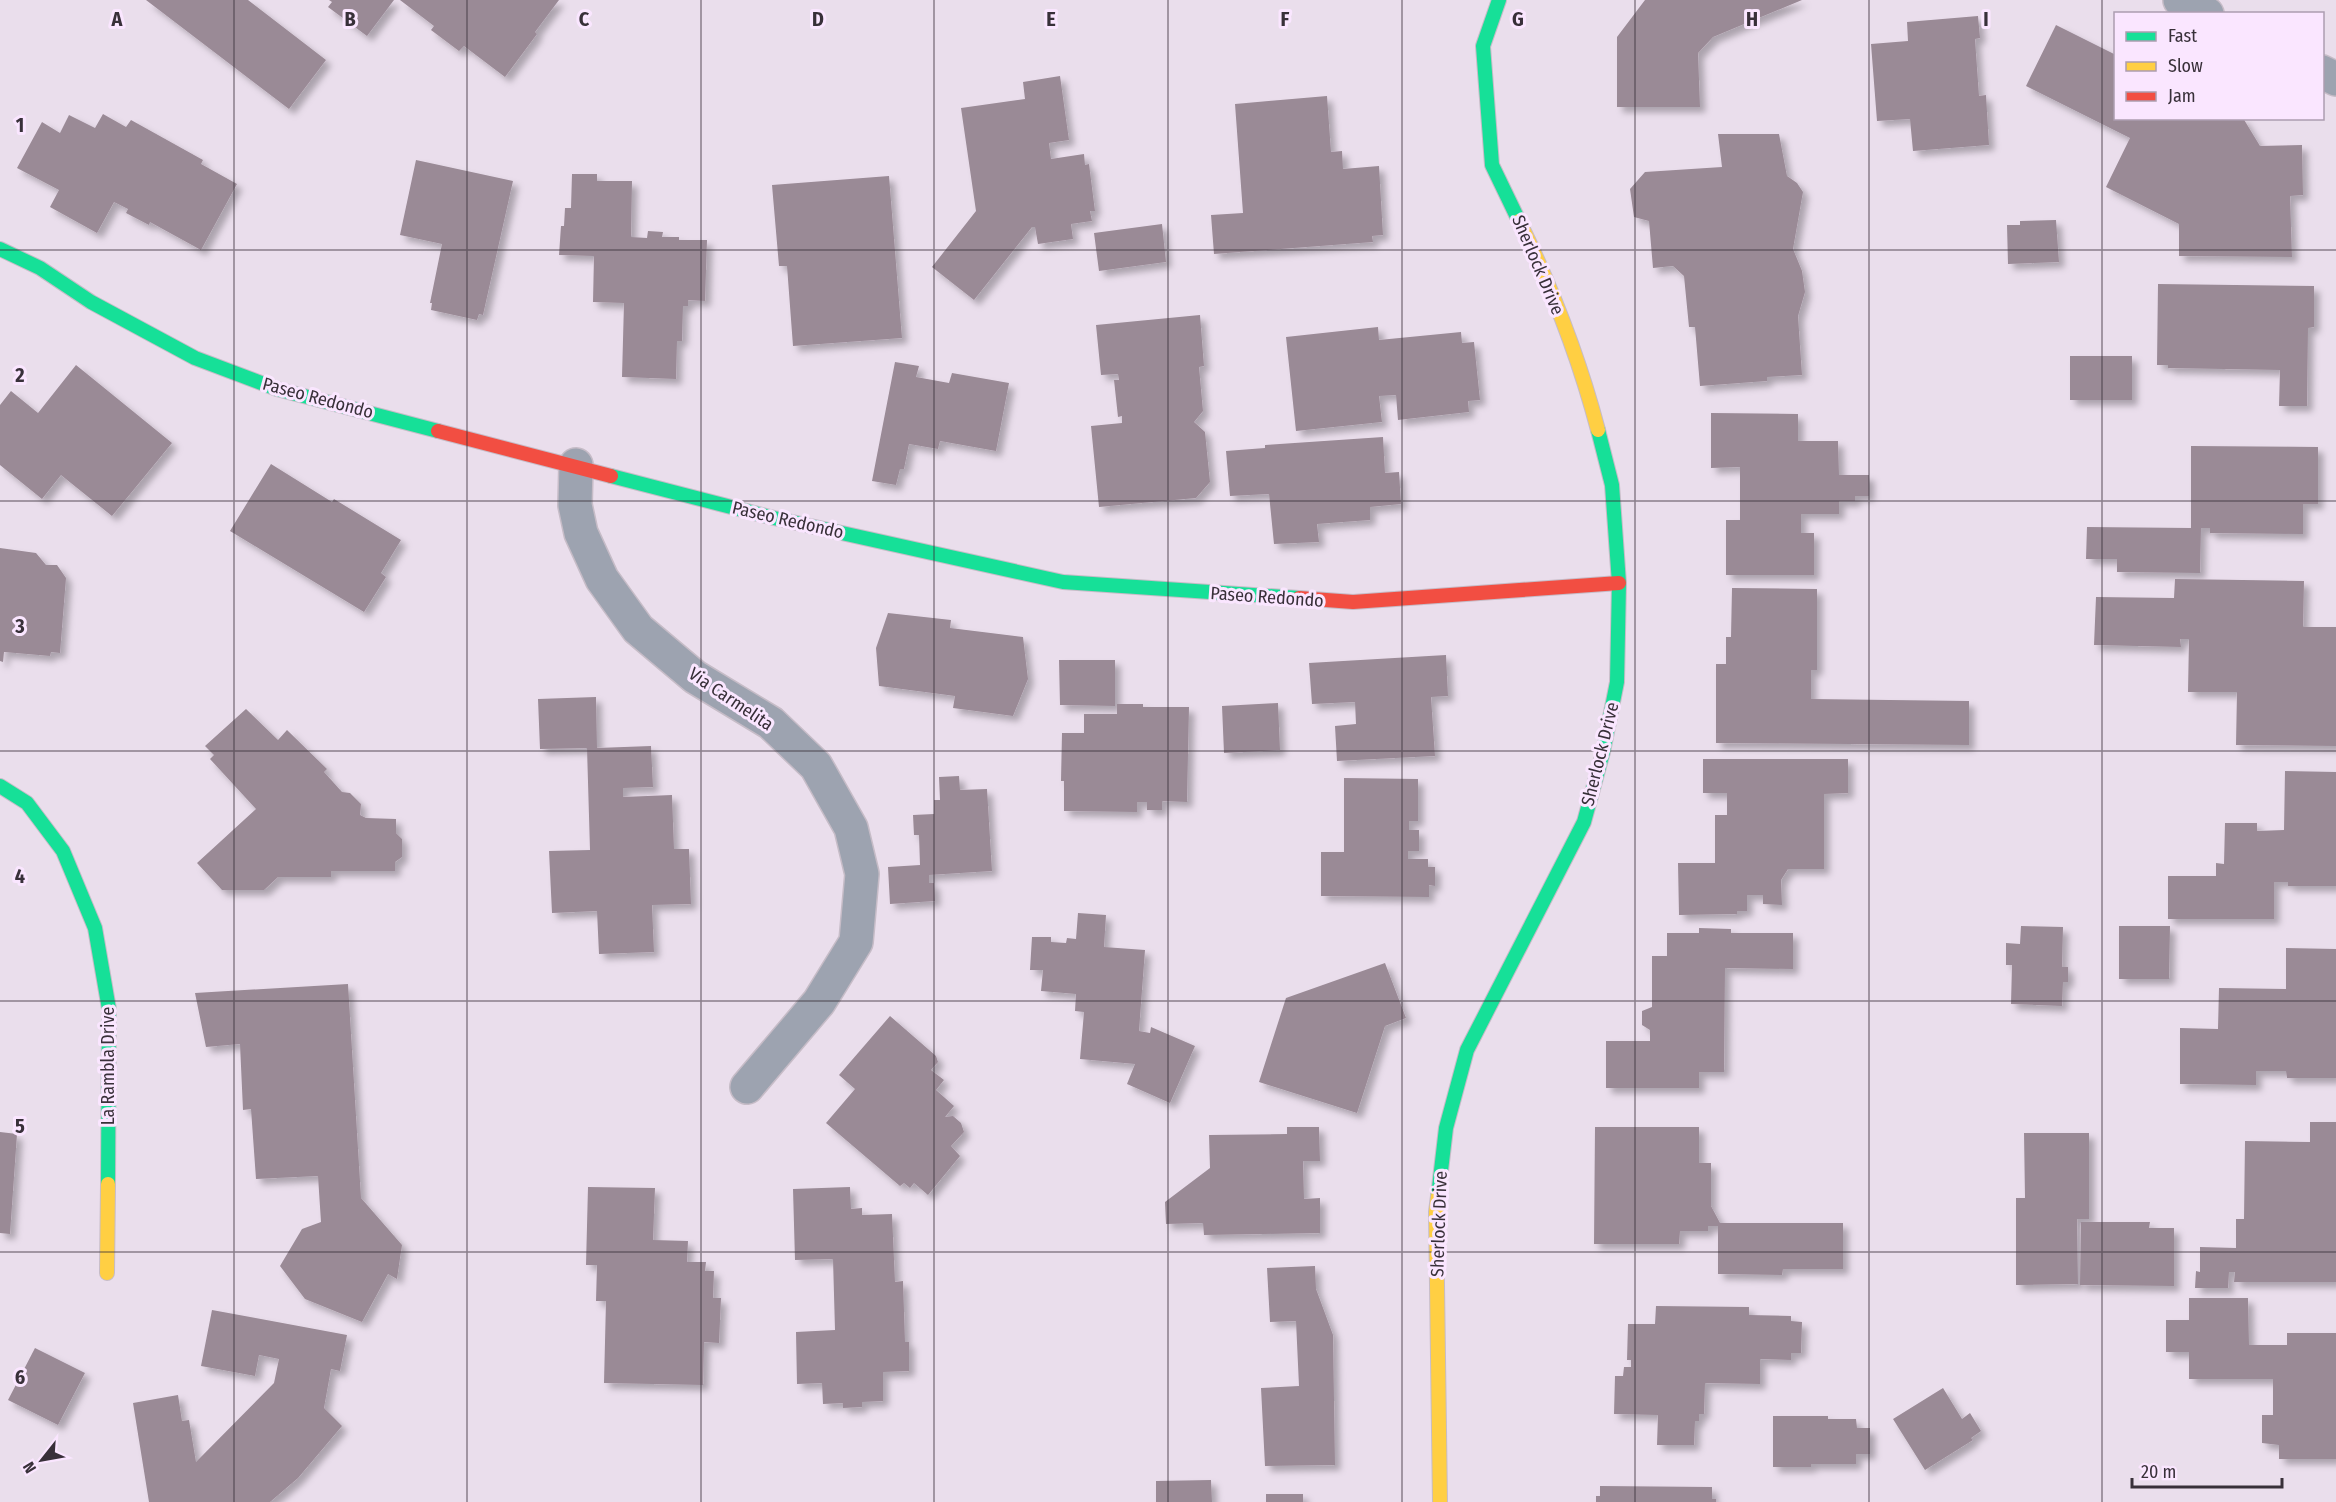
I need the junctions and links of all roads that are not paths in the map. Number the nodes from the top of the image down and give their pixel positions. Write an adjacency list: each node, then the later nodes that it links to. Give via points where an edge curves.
1 (1499, 0): 6 (street, Sherlock Drive, via 1483,46 1492,165 1531,245 1585,382 1612,485)
2 (2180, 0): 3 (street)
3 (2202, 12)
4 (0, 249): 5 (street, Paseo Redondo, via 195,358 277,389)
5 (576, 465): 6 (street, Paseo Redondo, via 774,518 1063,582 1353,602); 8 (street, Via Carmelita, via 575,505 581,534 602,579 638,629 695,677 771,723 816,765 851,828 862,874 856,942 819,1002)
6 (1619, 583): 10 (street, Sherlock Drive, via 1617,682 1584,822 1467,1050 1446,1128 1436,1212)
7 (0, 786): 9 (street, La Rambla Drive, via 27,803 63,851 95,928 109,1009)
8 (747, 1087)
9 (107, 1273)
10 (1440, 1502)

